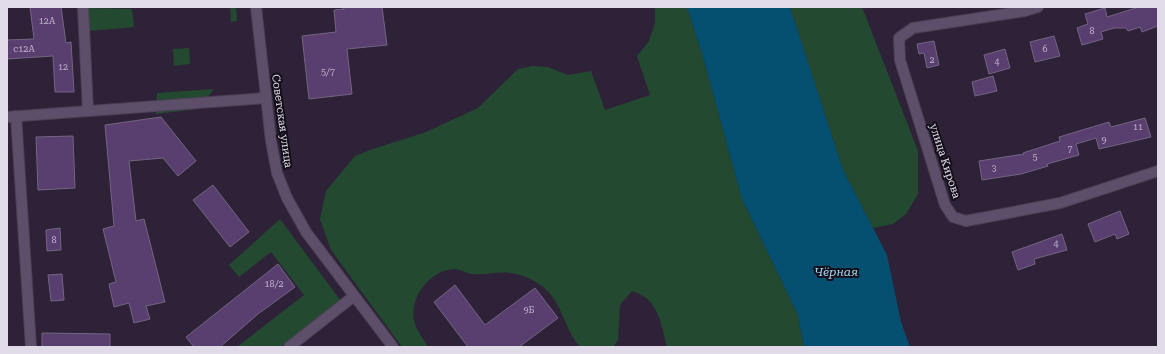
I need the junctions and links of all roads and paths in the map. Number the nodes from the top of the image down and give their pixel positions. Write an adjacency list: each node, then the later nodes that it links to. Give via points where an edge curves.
1 (82, 7): 5 (street)
2 (256, 7): 4 (street, Советская улица)
3 (1038, 7): 7 (street, улица Кирова, via 913,28 899,38 900,60 946,205 953,216 966,221 1060,203)
4 (266, 98): 5 (street); 8 (street, Советская улица, via 277,173 287,198 306,232)
5 (88, 111): 6 (street)
6 (11, 116): 9 (street)
7 (1158, 171)
8 (354, 296): 10 (street); 11 (street, Советская улица)
9 (31, 347)
10 (289, 347)
11 (393, 347)

